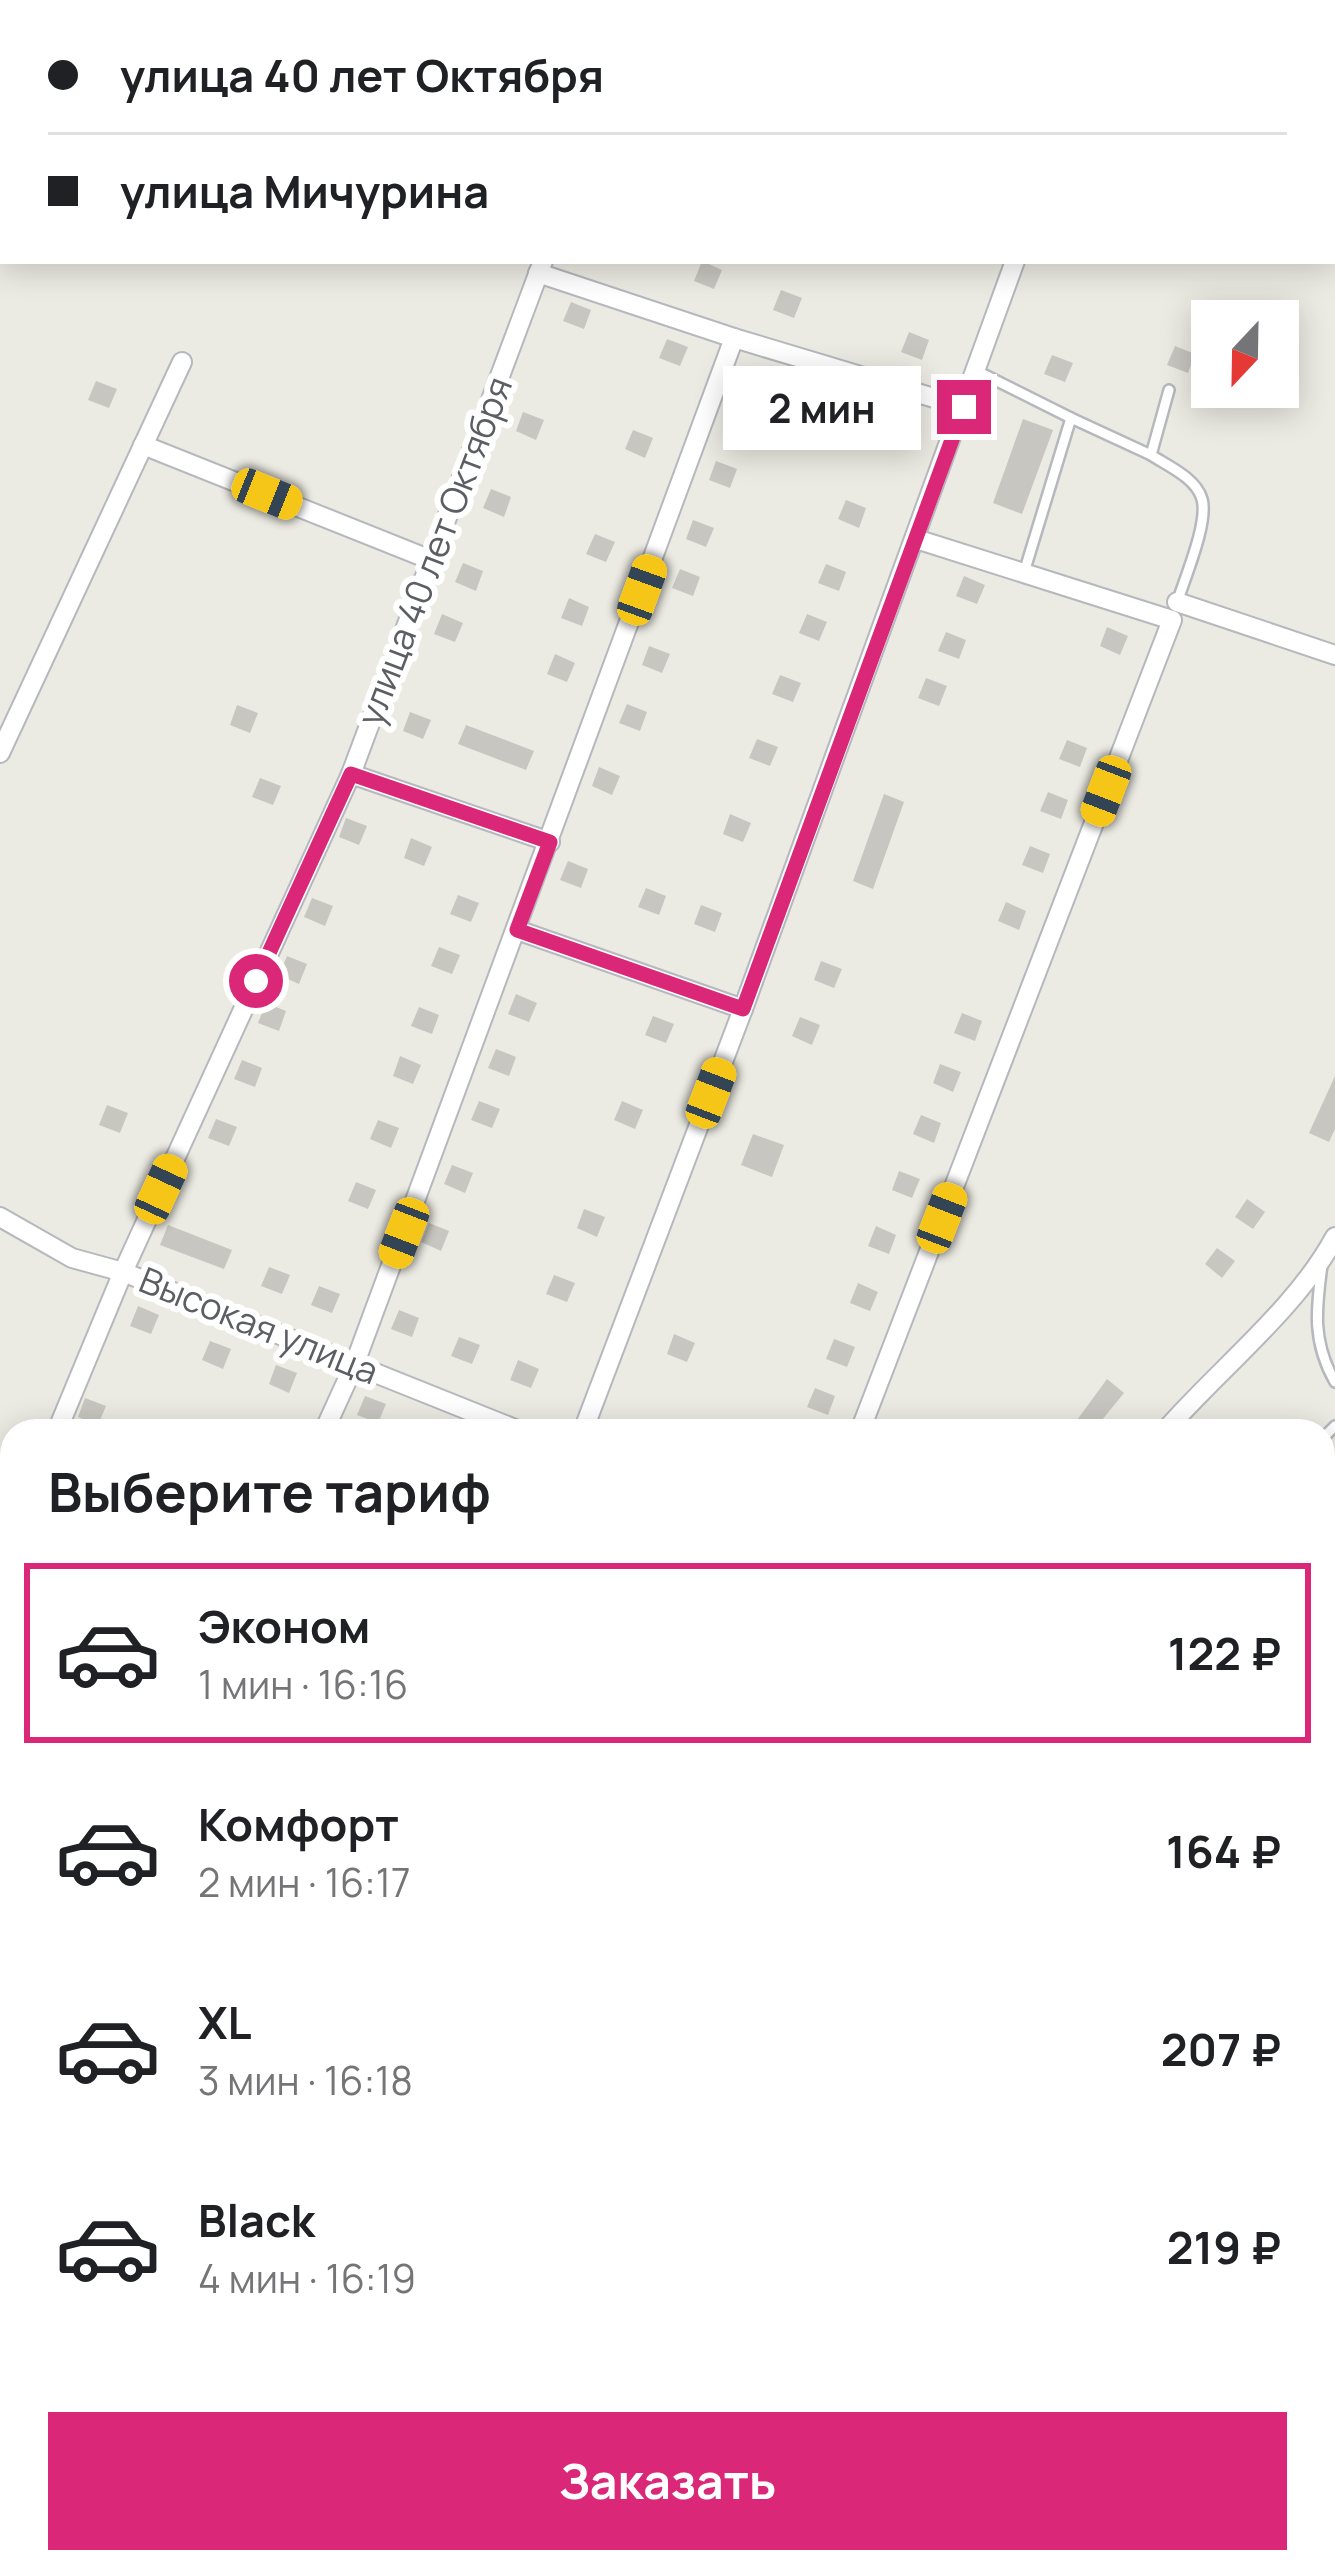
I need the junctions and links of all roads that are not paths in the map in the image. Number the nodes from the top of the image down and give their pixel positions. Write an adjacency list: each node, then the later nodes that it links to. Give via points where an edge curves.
1 (1015, 264): 5 (street)
2 (540, 267): 3 (street); 12 (street, улица 40 лет Октября)
3 (734, 338): 7 (street); 18 (street)
4 (182, 362): 9 (street)
5 (976, 371): 7 (street); 8 (lane)
6 (1169, 390): 10 (lane)
7 (964, 407): 11 (street)
8 (1071, 418): 10 (lane); 13 (lane)
9 (143, 445): 12 (street); 16 (street)
10 (1151, 455): 14 (lane, via 1202,497)
11 (916, 539): 14 (street); 20 (street)
12 (431, 560): 17 (street, улица 40 лет Октября)
13 (1026, 566)
14 (1174, 611): 15 (street); 31 (street)
15 (1335, 655)
16 (0, 753)
17 (351, 774): 18 (street); 24 (street, улица 40 лет Октября)
18 (550, 842): 19 (street)
19 (517, 930): 20 (street); 25 (street)
20 (743, 1009): 30 (street)
21 (0, 1217): 24 (street, Высокая улица, via 72,1258)
22 (1335, 1238): 23 (street)
23 (1323, 1260): 26 (lane, via 1316,1336); 32 (street)
24 (123, 1272): 25 (street, Высокая улица); 27 (street, улица 40 лет Октября)
25 (355, 1363): 28 (street); 29 (street, Высокая улица)
26 (1335, 1382)
27 (62, 1419)
28 (330, 1419)
29 (491, 1419)
30 (589, 1419)
31 (865, 1419)
32 (1176, 1419)

